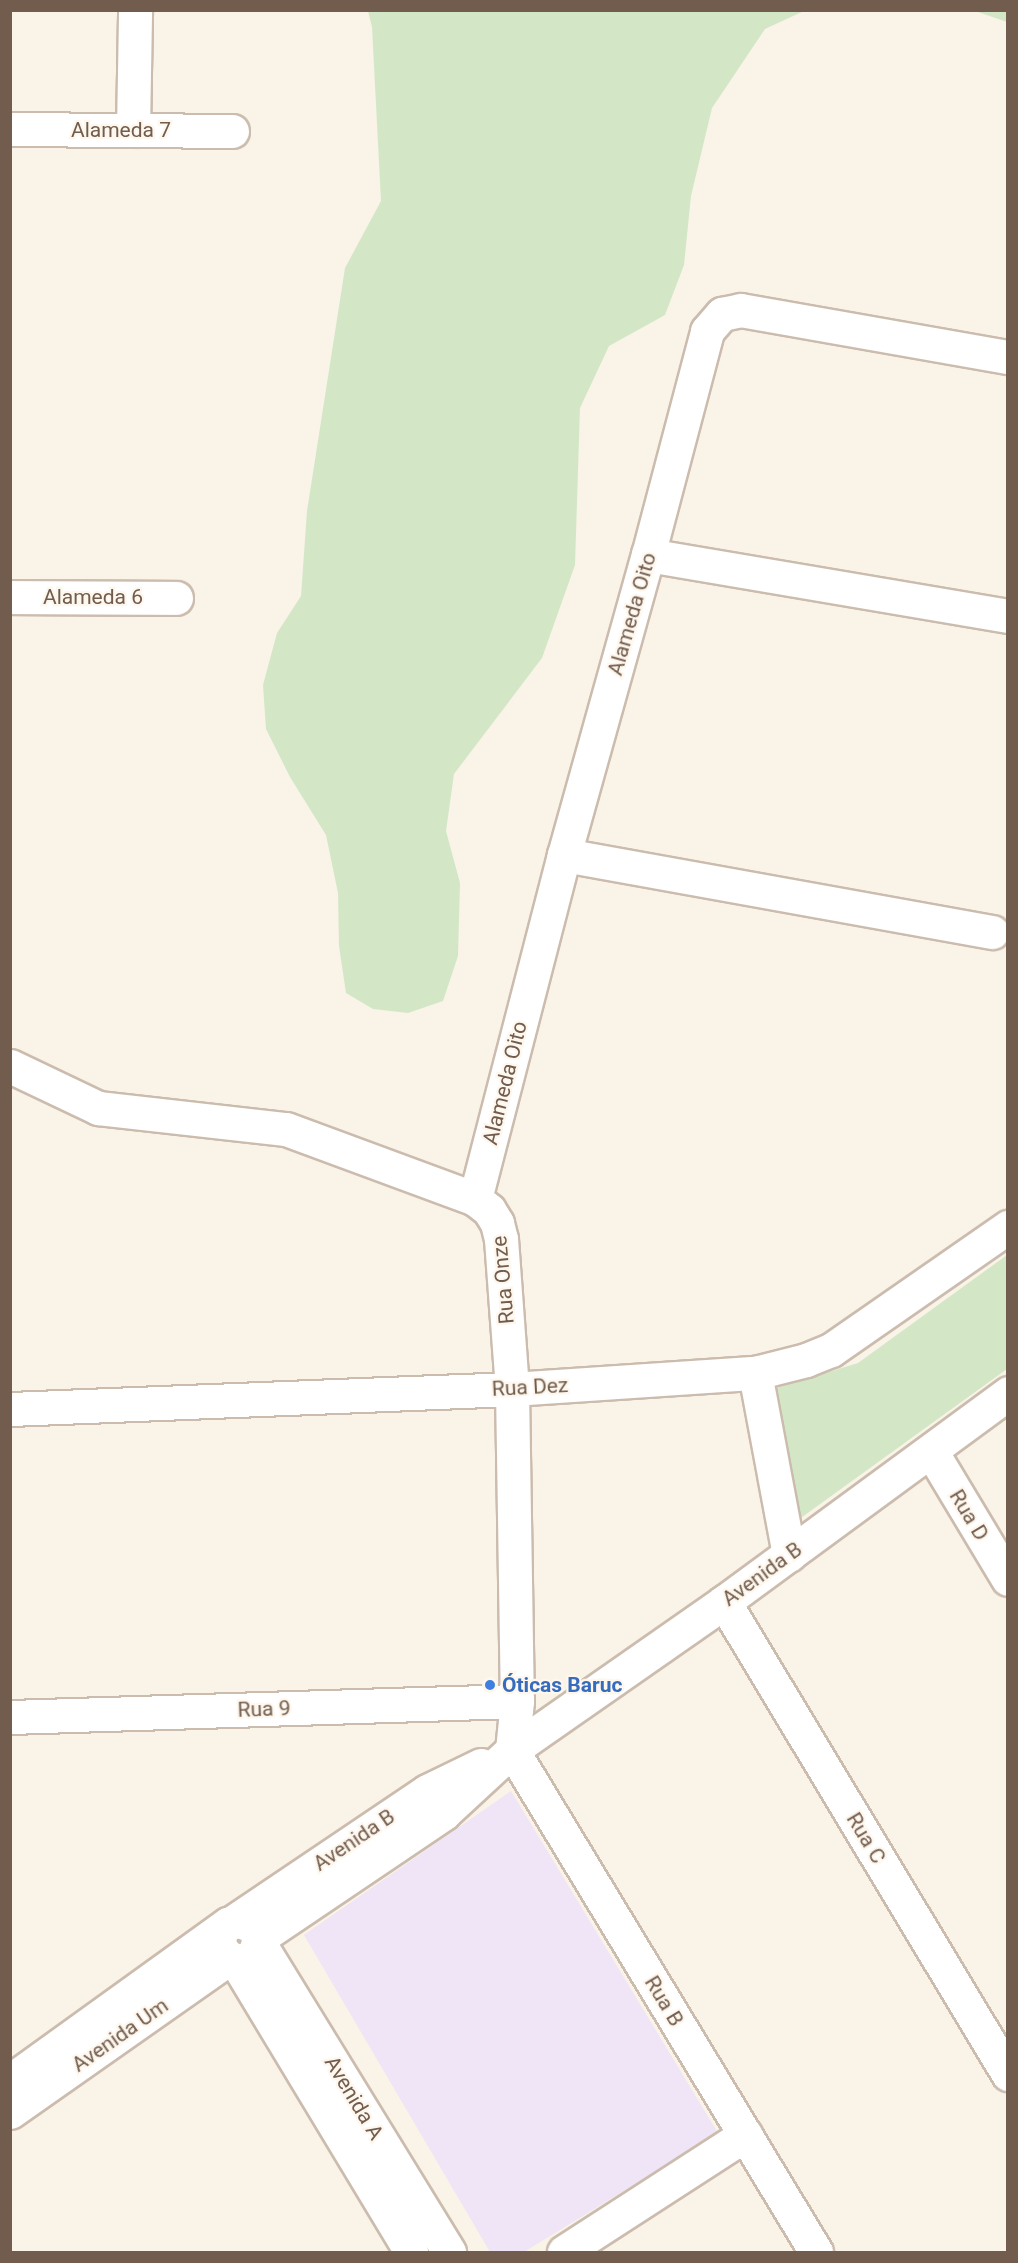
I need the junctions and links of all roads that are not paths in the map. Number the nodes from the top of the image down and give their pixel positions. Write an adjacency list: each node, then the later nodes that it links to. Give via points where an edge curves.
1 (135, 10): 3 (street)
2 (10, 129): 3 (street, Alameda 7)
3 (133, 130): 4 (street, Alameda 7)
4 (232, 131)
5 (1008, 357): 6 (street, Alameda Oito, via 741,310 722,314 707,331)
6 (648, 555): 9 (street); 10 (street, Alameda Oito)
7 (10, 597): 8 (street, Alameda 6)
8 (176, 598)
9 (1008, 616)
10 (564, 855): 11 (street); 13 (street, Alameda Oito)
11 (992, 932)
12 (10, 1066): 13 (street, Rua Onze, via 98,1108 286,1129)
13 (475, 1199): 16 (street, Rua Onze, via 489,1210 501,1239)
14 (1008, 1227): 15 (street, Rua Dez, via 831,1350)
15 (755, 1372): 16 (street, Rua Dez); 20 (street)
16 (512, 1389): 18 (street, Rua Dez); 23 (street, Rua Onze)
17 (1008, 1393): 19 (street, Avenida B)
18 (10, 1409)
19 (931, 1451): 20 (street, Avenida B); 21 (street, Rua D)
20 (789, 1554): 22 (street, Avenida B)
21 (1008, 1579)
22 (724, 1602): 25 (street, Avenida B); 27 (street, Rua C)
23 (518, 1701): 24 (street, Rua 9); 25 (street, Rua Onze)
24 (10, 1717)
25 (512, 1750): 26 (street, Avenida B, via 444,1813); 30 (street, Rua B)
26 (240, 1942): 28 (street, Avenida Um); 29 (street, Avenida Um); 31 (street, Avenida A); 32 (street, Avenida A)
27 (1008, 2074)
28 (10, 2081)
29 (10, 2112)
30 (745, 2135): 33 (street); 34 (street, Rua B)
31 (411, 2253)
32 (449, 2253)
33 (564, 2253)
34 (816, 2253)

